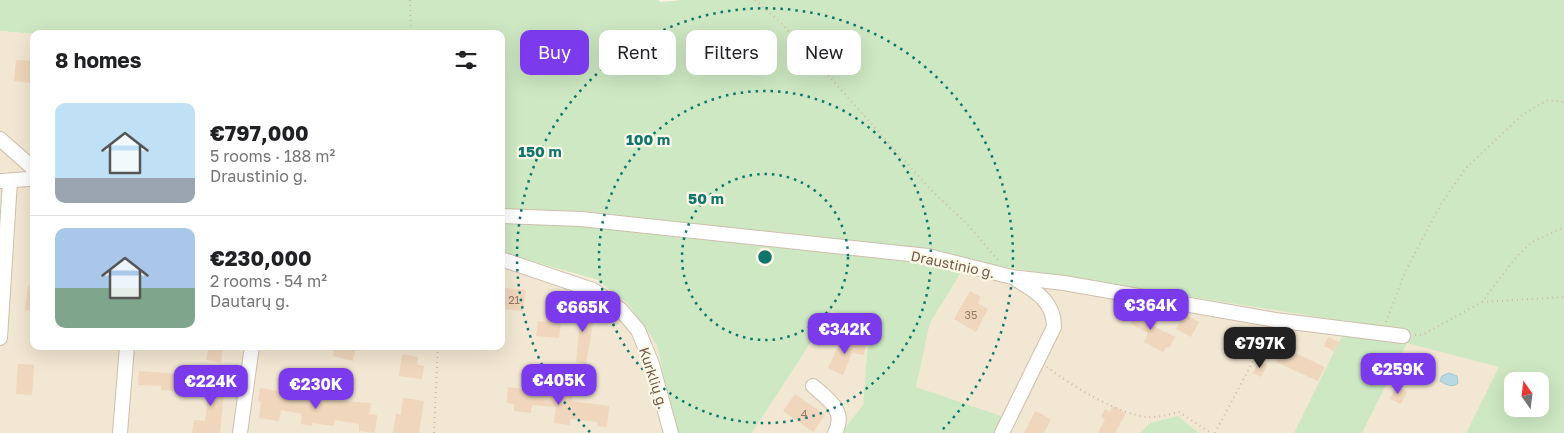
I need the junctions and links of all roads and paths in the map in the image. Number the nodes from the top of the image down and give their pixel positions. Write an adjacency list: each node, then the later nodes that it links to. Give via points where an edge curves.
1 (410, 0): 3 (path)
2 (755, 0): 12 (path, via 781,23)
3 (411, 30)
4 (1564, 102): 18 (path, via 1548,100 1522,115 1466,168 1441,204 1406,270)
5 (0, 139): 6 (street)
6 (30, 165)
7 (30, 178): 8 (street)
8 (5, 181): 20 (street)
9 (505, 216): 12 (street, Draustinio g., via 581,219 928,256)
10 (1564, 227): 15 (path, via 1532,242 1517,256)
11 (505, 260): 29 (street, Kurklių g., via 593,290 621,310 638,330 652,364)
12 (1012, 277): 13 (street, Draustinio g.); 16 (street, via 1032,288)
13 (1064, 283): 16 (street, via 1055,293); 17 (street, Draustinio g.)
14 (1564, 297): 15 (path)
15 (1482, 302): 19 (path, via 1422,335)
16 (1052, 309): 24 (street, via 1054,327)
17 (1276, 320): 18 (street, Draustinio g.); 33 (path)
18 (1382, 334): 19 (street, Draustinio g.)
19 (1403, 336)
20 (0, 338)
21 (127, 350): 26 (street)
22 (251, 350): 27 (street)
23 (438, 350): 28 (path)
24 (1038, 360): 31 (street); 32 (path, via 1070,385 1129,412 1151,417 1179,412)
25 (813, 386): 30 (street, via 834,404 838,412)
26 (120, 433)
27 (240, 433)
28 (434, 433)
29 (670, 433)
30 (835, 433)
31 (1002, 433)
32 (1211, 433)
33 (1215, 433)

